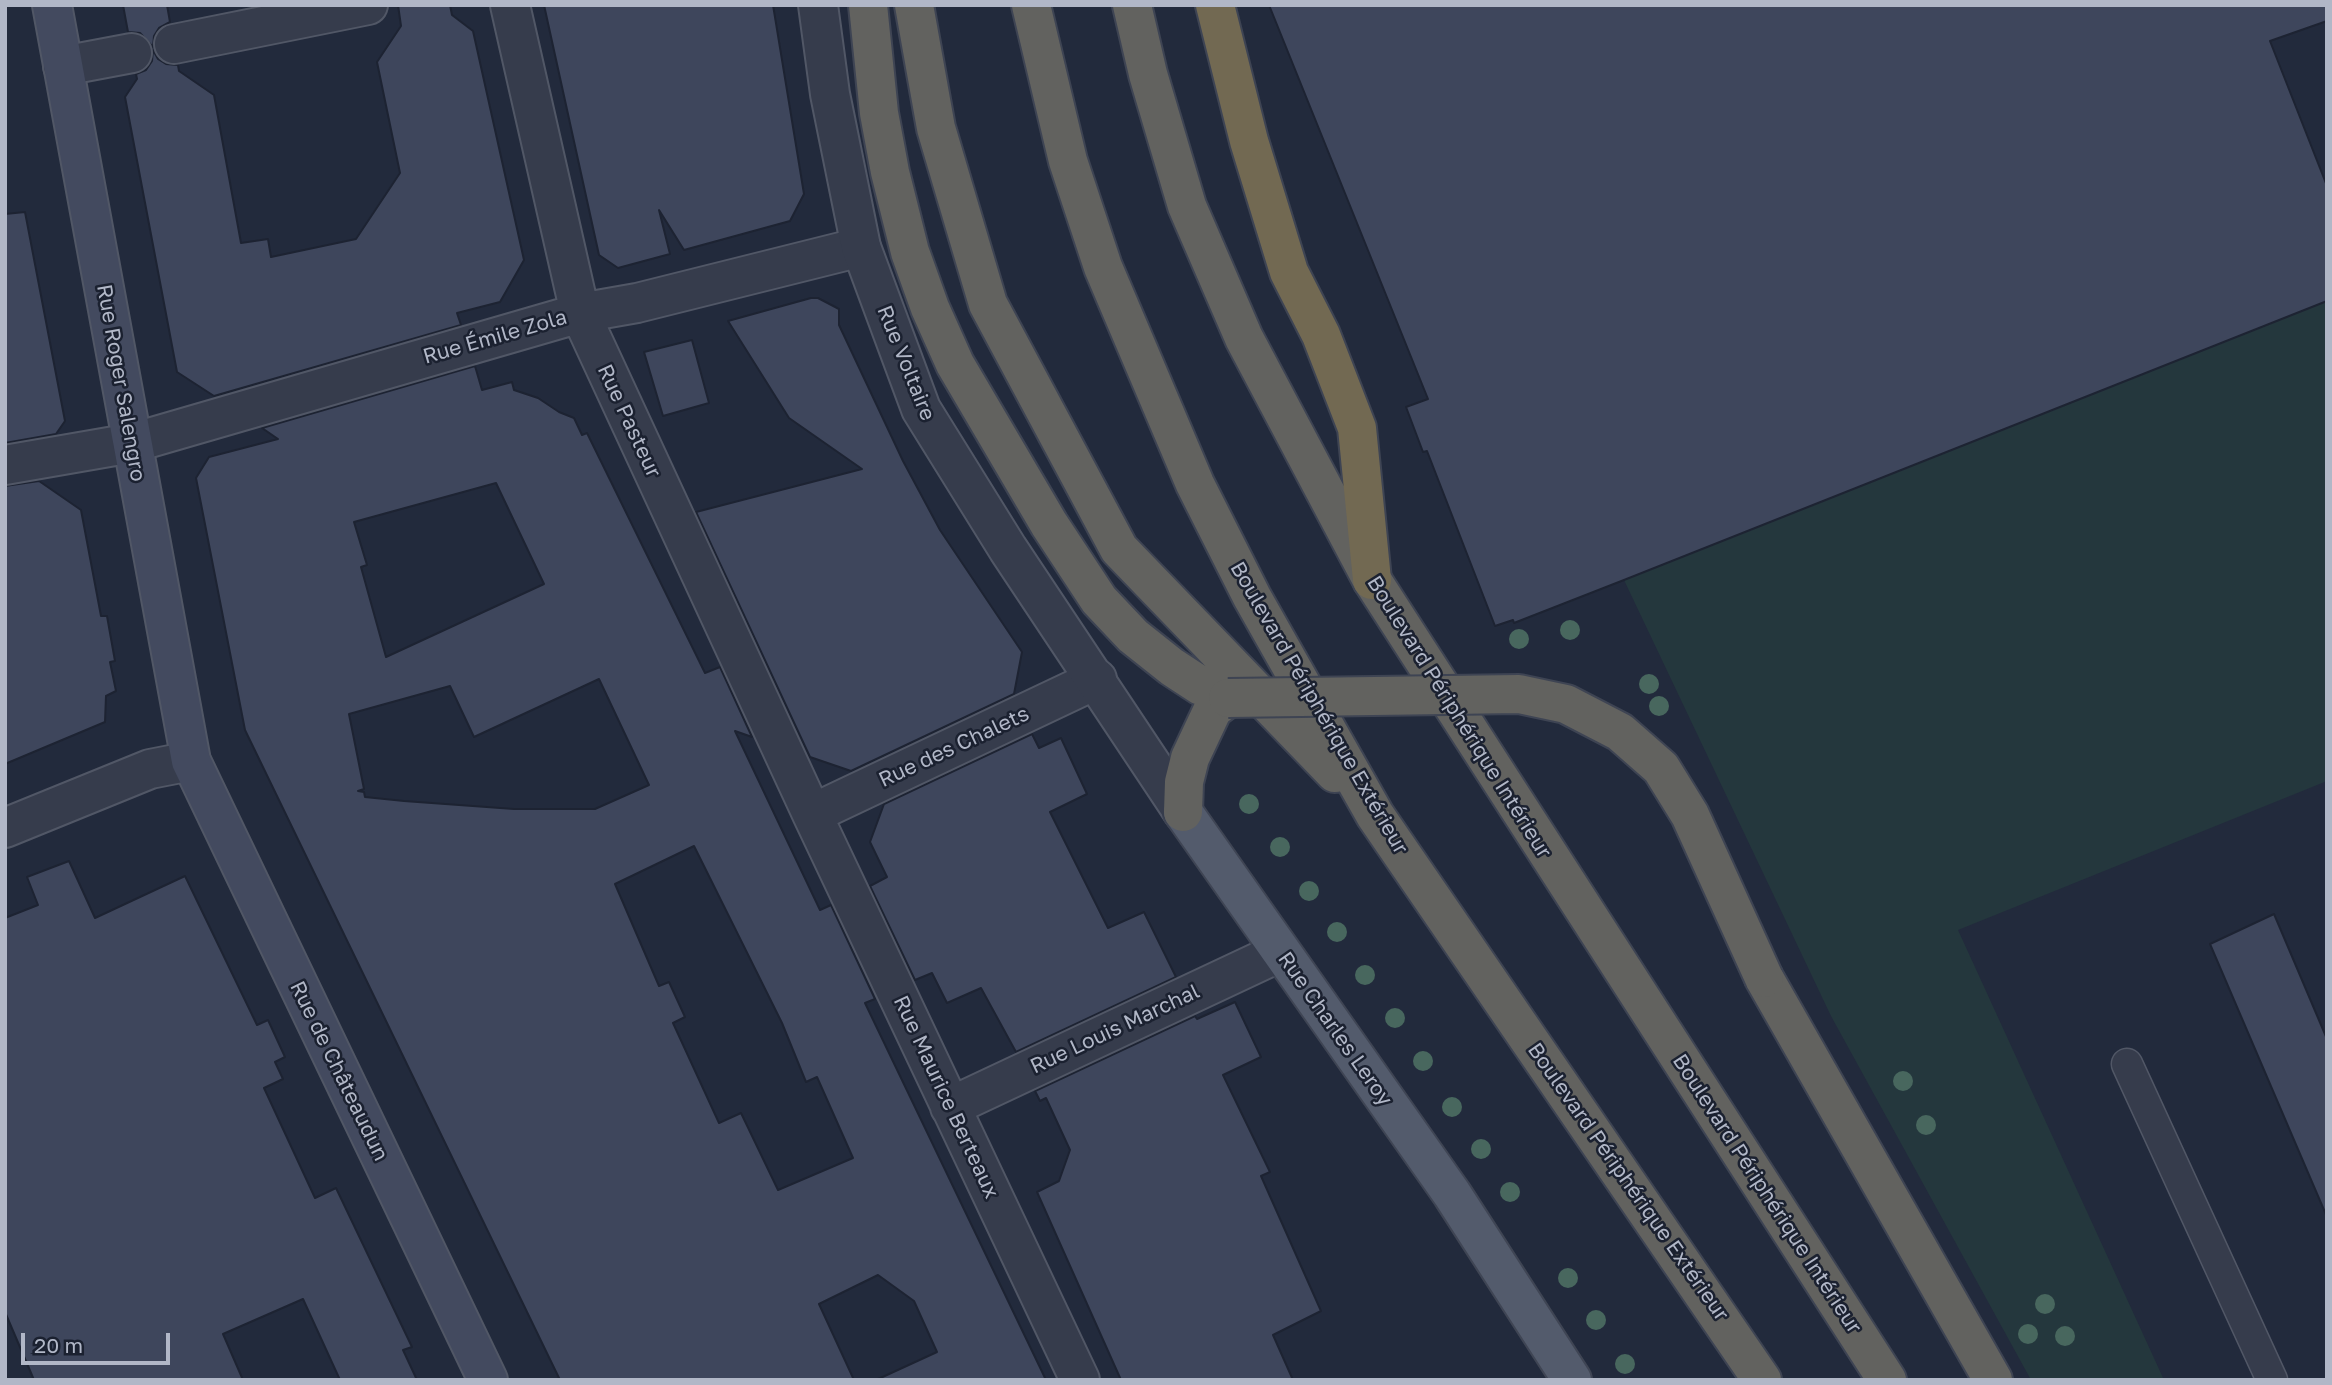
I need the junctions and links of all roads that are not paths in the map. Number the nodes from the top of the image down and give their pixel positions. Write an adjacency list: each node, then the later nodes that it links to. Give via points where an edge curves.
1 (52, 5): 12 (main road, Rue Roger Salengro)
2 (368, 5): 10 (street)
3 (510, 5): 14 (street, Rue Pasteur)
4 (818, 5): 13 (street, Rue Voltaire, via 830,94)
5 (914, 5): 23 (highway, via 936,128 988,304 1119,549)
6 (1031, 5): 23 (highway, Boulevard Périphérique Extérieur, via 1068,161 1141,363 1252,597)
7 (1132, 5): 17 (highway, Boulevard Périphérique Intérieur, via 1187,206 1244,338)
8 (1216, 5): 17 (highway, via 1249,141 1289,272 1321,335 1357,428)
9 (869, 23): 19 (highway, via 879,113 910,252 955,364 1099,600 1133,636 1172,667)
10 (174, 44)
11 (132, 53): 12 (street)
12 (63, 66): 15 (main road, Rue Roger Salengro)
13 (861, 247): 14 (street, Rue Émile Zola); 18 (street, Rue Voltaire, via 920,409)
14 (580, 313): 15 (street, Rue Émile Zola); 22 (street, Rue Pasteur)
15 (132, 443): 16 (street, Rue Émile Zola); 20 (main road, Rue Roger Salengro)
16 (5, 465)
17 (1371, 580): 32 (highway, Boulevard Périphérique Intérieur)
18 (1097, 680): 21 (street, Rue Charles Leroy); 22 (street, Rue des Chalets)
19 (1227, 698): 21 (highway, via 1213,709 1190,758); 33 (highway, bridge, via 1519,694 1566,704 1620,732 1661,768 1690,815 1764,978)
20 (191, 761): 24 (street, via 150,769); 28 (main road, Rue de Châteaudun)
21 (1183, 812): 25 (main road, Rue Charles Leroy)
22 (812, 814): 27 (street, Rue Maurice Berteaux)
23 (1375, 815): 31 (highway, Boulevard Périphérique Extérieur)
24 (5, 828)
25 (1280, 952): 27 (street, Rue Louis Marchal); 30 (main road, Rue Charles Leroy, via 1452,1194)
26 (2127, 1064): 34 (lane)
27 (950, 1107): 29 (street, Rue Maurice Berteaux)
28 (488, 1380)
29 (1080, 1380)
30 (1572, 1380)
31 (1762, 1380)
32 (1886, 1380)
33 (1993, 1380)
34 (2272, 1380)

